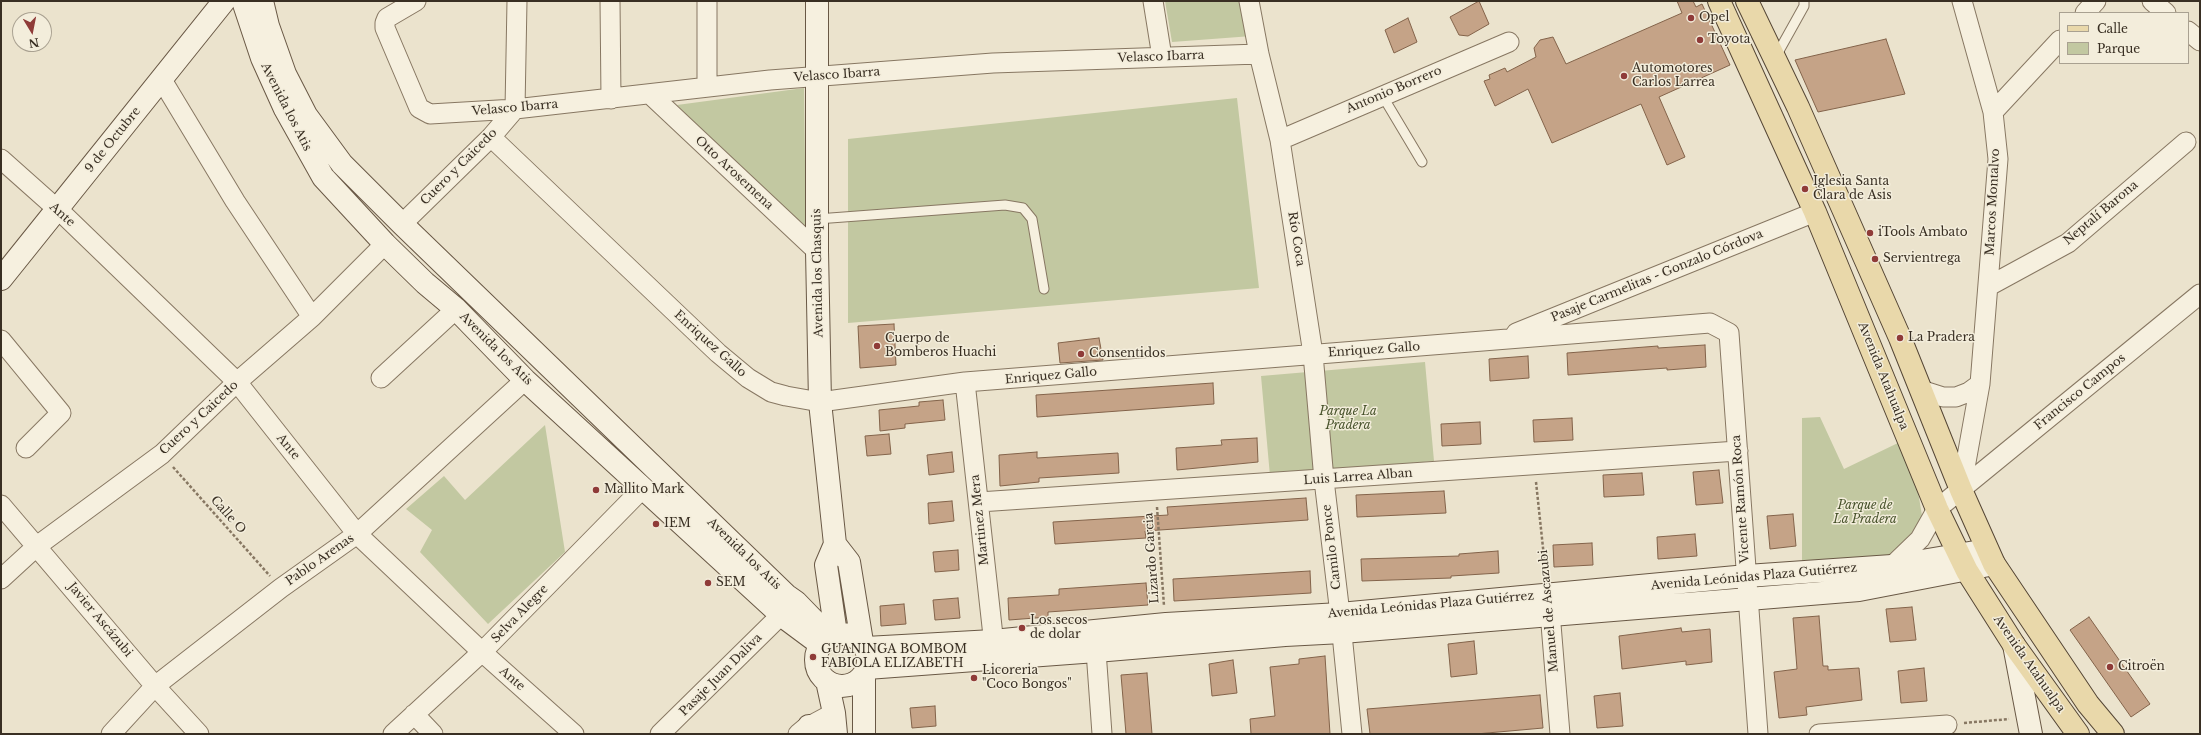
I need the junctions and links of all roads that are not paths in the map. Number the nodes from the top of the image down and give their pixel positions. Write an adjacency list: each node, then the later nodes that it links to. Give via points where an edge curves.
1 (224, 1): 27 (main road, 9 de Octubre)
2 (243, 1): 43 (main road, Avenida los Atis, via 265,65 285,109 322,177)
3 (262, 1): 42 (main road, Avenida los Atis, via 285,74 306,115 342,164)
4 (416, 1): 32 (street, Velasco Ibarra, via 384,22 419,108 430,114)
5 (517, 1): 32 (street)
6 (610, 1): 31 (street)
7 (707, 1): 28 (street)
8 (817, 1): 26 (main road, Avenida los Chasquis)
9 (1153, 1): 24 (street)
10 (1249, 1): 23 (street, Río Coca)
11 (1718, 1): 40 (main road, Avenida Atahualpa)
12 (1747, 1): 25 (main road)
13 (1804, 1): 25 (lane, via 1804,6)
14 (1962, 1): 33 (street, Marcos Montalvo)
15 (2096, 1): 17 (street)
16 (2152, 1): 18 (street)
17 (2086, 12)
18 (2165, 12)
19 (2189, 32): 22 (street)
20 (2059, 41): 33 (street)
21 (1509, 42): 30 (street, Antonio Borrero)
22 (2200, 42)
23 (1259, 54): 24 (street, Velasco Ibarra); 35 (street, Río Coca)
24 (1162, 57): 26 (street, Velasco Ibarra, via 993,63)
25 (1774, 59): 60 (main road, via 1804,121)
26 (817, 77): 28 (street, Velasco Ibarra); 41 (main road, Avenida los Chasquis)
27 (162, 80): 39 (main road, 9 de Octubre); 50 (street, via 235,201)
28 (707, 87): 29 (street, Velasco Ibarra)
29 (651, 94): 31 (street, Velasco Ibarra); 44 (street, Otto Arosemena)
30 (1382, 95): 35 (street, Antonio Borrero); 38 (lane)
31 (611, 99): 32 (street, Velasco Ibarra)
32 (515, 109): 34 (street, Cuero y Caicedo)
33 (1993, 112): 46 (street, Marcos Montalvo, via 1998,159)
34 (491, 137): 42 (street, Cuero y Caicedo); 61 (street, Enriquez Gallo, via 718,353 748,378 771,392)
35 (1280, 140): 54 (street, Río Coca)
36 (2186, 142): 46 (street, Neptalí Barona, via 2068,243)
37 (1, 159): 39 (street, Ante)
38 (1422, 162)
39 (57, 210): 45 (main road, 9 de Octubre); 57 (street, Ante)
40 (1815, 212): 53 (street, Pasaje Carmelitas - Gonzalo Córdova); 69 (main road, Avenida Atahualpa)
41 (817, 219): 44 (main road, Avenida los Chasquis); 47 (lane, via 1005,205 1023,208 1032,219)
42 (402, 224): 81 (main road, Avenida los Atis, via 786,595)
43 (385, 244): 49 (main road, Avenida los Atis); 50 (street, Cuero y Caicedo)
44 (817, 251): 61 (main road, Avenida los Chasquis)
45 (4, 270)
46 (1989, 286): 59 (street, Marcos Montalvo)
47 (1044, 289)
48 (2200, 294): 66 (street, Francisco Campos)
49 (456, 309): 55 (street); 56 (main road, Avenida los Atis)
50 (312, 317): 57 (street, Cuero y Caicedo)
51 (1710, 324): 53 (street, Enriquez Gallo); 63 (street, Vicente Ramón Roca, via 1729,333)
52 (1, 340): 62 (street, via 61,413)
53 (1498, 340): 54 (street, Enriquez Gallo)
54 (1314, 354): 58 (street, Enriquez Gallo); 64 (street, Río Coca)
55 (382, 378)
56 (525, 380): 65 (main road, Avenida los Atis); 70 (street, Pablo Arenas)
57 (237, 382): 70 (street, Ante); 72 (street, Cuero y Caicedo, via 162,454)
58 (965, 382): 61 (street, Enriquez Gallo); 67 (street, Martinez Mera)
59 (1980, 384): 60 (street, via 1956,397 1943,397); 66 (street, Marcos Montalvo)
60 (1921, 390): 66 (main road)
61 (820, 402): 71 (main road, Avenida los Chasquis)
62 (26, 448)
63 (1738, 451): 64 (street, Luis Larrea Alban); 76 (street, Vicente Ramón Roca)
64 (1324, 480): 67 (street, Luis Larrea Alban); 82 (street, Camilo Ponce)
65 (642, 489): 81 (main road, Avenida los Atis); 87 (street, Selva Alegre)
66 (1961, 490): 69 (street); 73 (main road)
67 (978, 502): 85 (street, Martinez Mera)
68 (1, 505): 72 (street, Javier Ascázubi)
69 (1938, 509): 74 (main road, Avenida Atahualpa); 75 (street, via 1920,539)
70 (357, 534): 87 (street, Ante); 90 (street, Pablo Arenas, via 280,588)
71 (835, 544): 78 (main road, Avenida los Chasquis, via 826,565); 88 (main road, via 850,562)
72 (37, 546): 77 (street, Cuero y Caicedo); 90 (street, Javier Ascázubi)
73 (1991, 557): 74 (main road); 110 (main road, via 2088,704)
74 (1964, 563): 75 (main road, Avenida Leónidas Plaza Gutiérrez); 79 (main road, Avenida Leónidas Plaza Gutiérrez, via 1859,590); 84 (main road, Avenida Atahualpa)
75 (1892, 566): 76 (main road, Avenida Leónidas Plaza Gutiérrez)
76 (1747, 576): 79 (street, Vicente Ramón Roca); 80 (main road, Avenida Leónidas Plaza Gutiérrez)
77 (1, 579)
78 (829, 589): 81 (main road, via 817,599); 83 (main road, Avenida los Chasquis)
79 (1749, 599): 80 (main road, Avenida Leónidas Plaza Gutiérrez); 107 (street, Vicente Ramón Roca)
80 (1549, 605): 82 (main road, Avenida Leónidas Plaza Gutiérrez); 106 (street, Manuel de Ascazubi)
81 (789, 609): 83 (main road, Avenida los Atis); 102 (street, Pasaje Juan Daliva)
82 (1341, 623): 85 (main road, Avenida Leónidas Plaza Gutiérrez, via 1166,624); 86 (main road, Avenida Leónidas Plaza Gutiérrez, via 1285,635); 105 (street, Camilo Ponce)
83 (828, 638): 88 (main road, via 851,634); 89 (main road, via 816,653 819,674)
84 (2014, 645): 94 (main road); 109 (main road, Avenida Atahualpa)
85 (994, 649): 86 (main road, Avenida Leónidas Plaza Gutiérrez); 88 (main road, Avenida Leónidas Plaza Gutiérrez)
86 (1096, 651): 104 (street)
87 (482, 652): 91 (street, Selva Alegre); 96 (street, Ante)
88 (865, 658): 89 (main road, via 856,682 836,686); 103 (main road)
89 (826, 682): 92 (main road)
90 (155, 686): 98 (street, Pablo Arenas); 99 (street, Javier Ascázubi)
91 (414, 714): 100 (street, Selva Alegre); 101 (street)
92 (835, 723): 95 (street)
93 (1947, 725): 97 (street)
94 (2029, 726)
95 (811, 731)
96 (569, 732)
97 (1891, 732): 108 (street)
98 (111, 734)
99 (199, 734)
100 (393, 734)
101 (433, 734)
102 (660, 734)
103 (864, 734)
104 (1102, 734)
105 (1352, 734)
106 (1560, 734)
107 (1758, 734)
108 (1819, 734)
109 (2078, 734)
110 (2113, 734)

